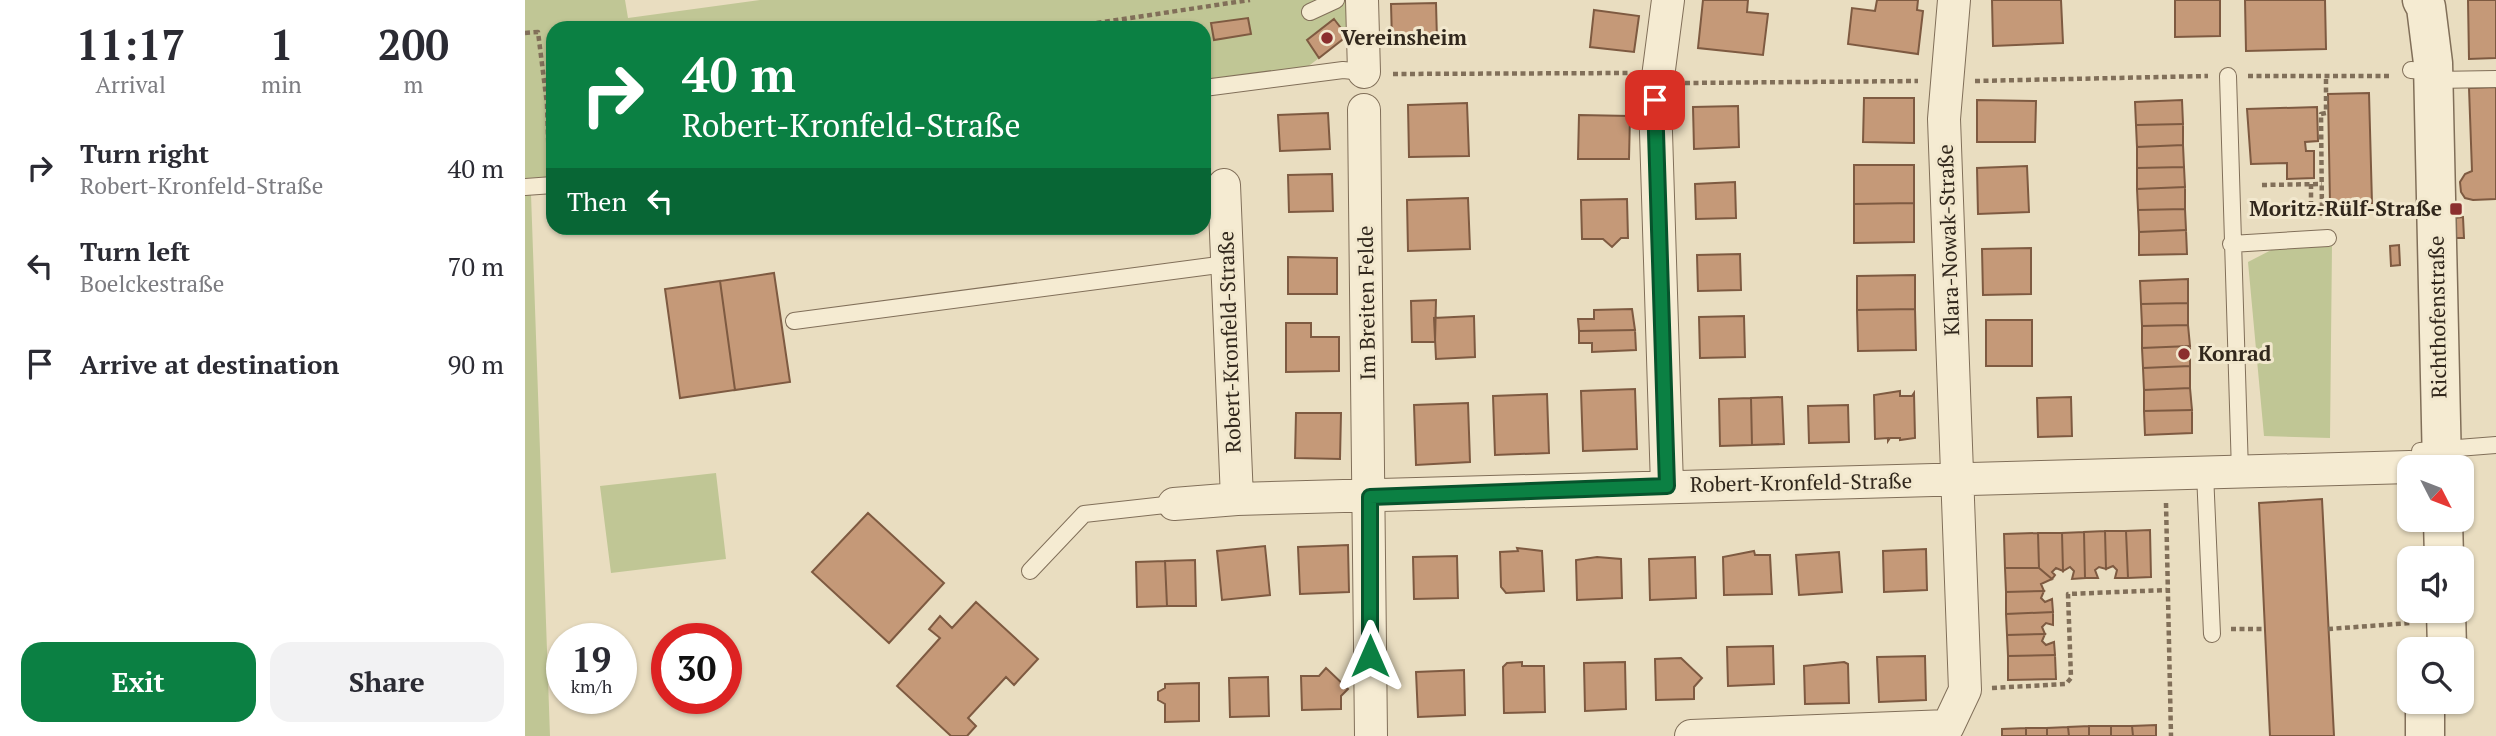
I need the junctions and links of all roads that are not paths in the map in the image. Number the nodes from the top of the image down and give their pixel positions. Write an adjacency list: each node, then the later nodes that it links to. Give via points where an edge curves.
1 (1336, 0): 7 (lane)
2 (1362, 0): 8 (street)
3 (1668, 0): 27 (street, via 1655,100)
4 (1954, 0): 26 (street, Klara-Nowak-Straße, via 1944,119)
5 (2411, 0): 9 (street, Richthofenstraße, via 2408,7)
6 (2422, 0): 9 (street, Richthofenstraße)
7 (1310, 12)
8 (1364, 72): 12 (lane, via 1343,70)
9 (2422, 75): 11 (lane); 22 (street, Richthofenstraße)
10 (2228, 76): 18 (lane)
11 (2496, 79)
12 (1211, 87)
13 (1364, 110): 28 (street, Im Breiten Felde)
14 (1224, 185): 19 (street, Robert-Kronfeld-Straße)
15 (546, 186): 16 (lane)
16 (525, 187)
17 (2320, 238): 18 (lane)
18 (2231, 244): 24 (lane)
19 (1226, 264): 20 (lane); 29 (street, Robert-Kronfeld-Straße)
20 (794, 321)
21 (2496, 445): 22 (lane)
22 (2427, 455)
23 (2397, 458): 24 (street, Robert-Kronfeld-Straße)
24 (2240, 472): 25 (street, Robert-Kronfeld-Straße)
25 (2205, 473): 26 (street, Robert-Kronfeld-Straße); 32 (lane)
26 (1957, 480): 27 (street, Robert-Kronfeld-Straße); 35 (street, Klara-Nowak-Straße, via 1965,690)
27 (1667, 486): 28 (street, Robert-Kronfeld-Straße)
28 (1370, 497): 29 (street, Robert-Kronfeld-Straße); 36 (street, Im Breiten Felde)
29 (1237, 499): 30 (street, Robert-Kronfeld-Straße)
30 (1174, 504): 31 (lane, via 1084,514)
31 (1030, 571)
32 (2212, 632)
33 (2425, 714): 38 (street)
34 (2448, 714): 39 (street)
35 (1948, 731): 37 (street)
36 (1371, 736)
37 (1691, 736)
38 (2425, 736)
39 (2448, 736)

